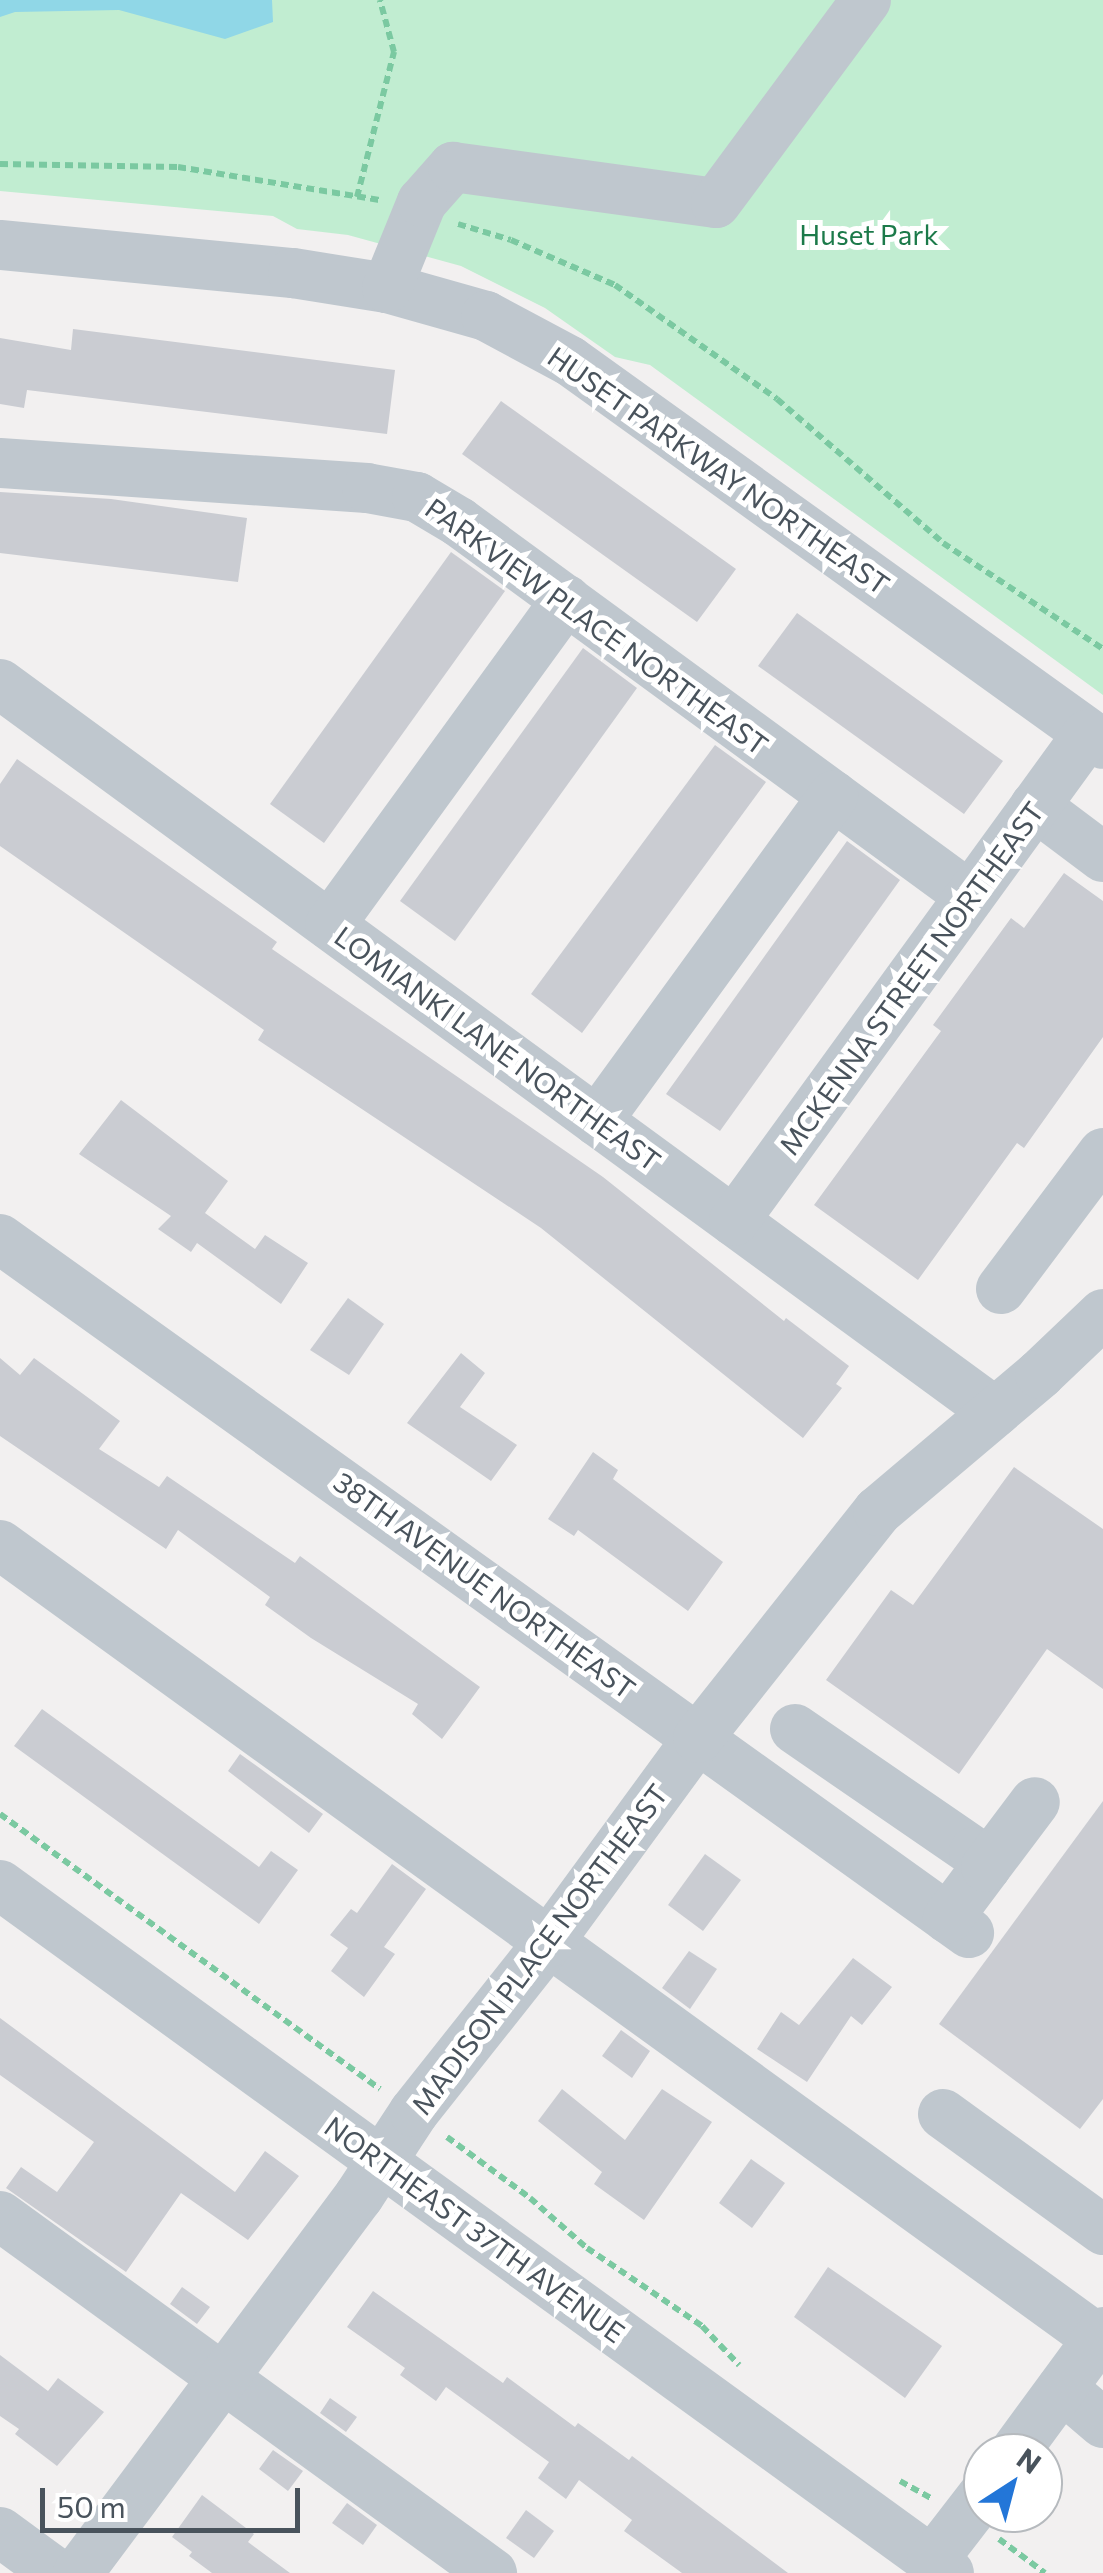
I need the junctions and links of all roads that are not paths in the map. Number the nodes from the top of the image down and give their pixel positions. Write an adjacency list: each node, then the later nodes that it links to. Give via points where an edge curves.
1 (866, 0): 3 (street, via 716,203 453,167 422,202)
2 (0, 246): 3 (street, HUSET PARKWAY NORTHEAST)
3 (387, 288): 7 (street, HUSET PARKWAY NORTHEAST, via 486,316 570,361)
4 (0, 463): 5 (street, PARKVIEW PLACE NORTHEAST, via 417,497)
5 (566, 600): 8 (street, PARKVIEW PLACE NORTHEAST); 12 (street)
6 (0, 684): 12 (street, LOMIANKI LANE NORTHEAST)
7 (1095, 739): 9 (street, MCKENNA STREET NORTHEAST)
8 (833, 796): 11 (street, PARKVIEW PLACE NORTHEAST); 13 (street)
9 (1035, 806): 10 (street); 11 (street, MCKENNA STREET NORTHEAST)
10 (1103, 857)
11 (970, 896): 15 (street, MCKENNA STREET NORTHEAST)
12 (330, 925): 13 (street, LOMIANKI LANE NORTHEAST)
13 (597, 1120): 15 (street, LOMIANKI LANE NORTHEAST)
14 (1103, 1153): 17 (street)
15 (734, 1221): 19 (street, LOMIANKI LANE NORTHEAST)
16 (0, 1238): 22 (street, 38TH AVENUE NORTHEAST)
17 (1000, 1289)
18 (1103, 1314): 19 (street, MADISON PLACE NORTHEAST)
19 (996, 1412): 22 (street, MADISON PLACE NORTHEAST, via 878,1511)
20 (0, 1545): 26 (street)
21 (795, 1729): 24 (street, via 974,1852)
22 (698, 1738): 24 (street, 38TH AVENUE NORTHEAST, via 959,1926); 26 (street, MADISON PLACE NORTHEAST)
23 (1034, 1802): 24 (street)
24 (986, 1867)
25 (0, 1885): 28 (street, NORTHEAST 37TH AVENUE)
26 (548, 1943): 28 (street, MADISON PLACE NORTHEAST, via 414,2112); 31 (street)
27 (943, 2114): 30 (street)
28 (383, 2162): 32 (street, MADISON PLACE NORTHEAST); 38 (street, NORTHEAST 37TH AVENUE)
29 (0, 2216): 32 (street)
30 (1103, 2230)
31 (1100, 2335): 33 (street)
32 (224, 2378): 40 (street, MADISON PLACE NORTHEAST); 41 (street)
33 (1062, 2388): 34 (street); 35 (street)
34 (1103, 2424)
35 (1029, 2433)
36 (963, 2526): 38 (street)
37 (0, 2532): 39 (street)
38 (941, 2567)
39 (56, 2573)
40 (78, 2573)
41 (492, 2573)

